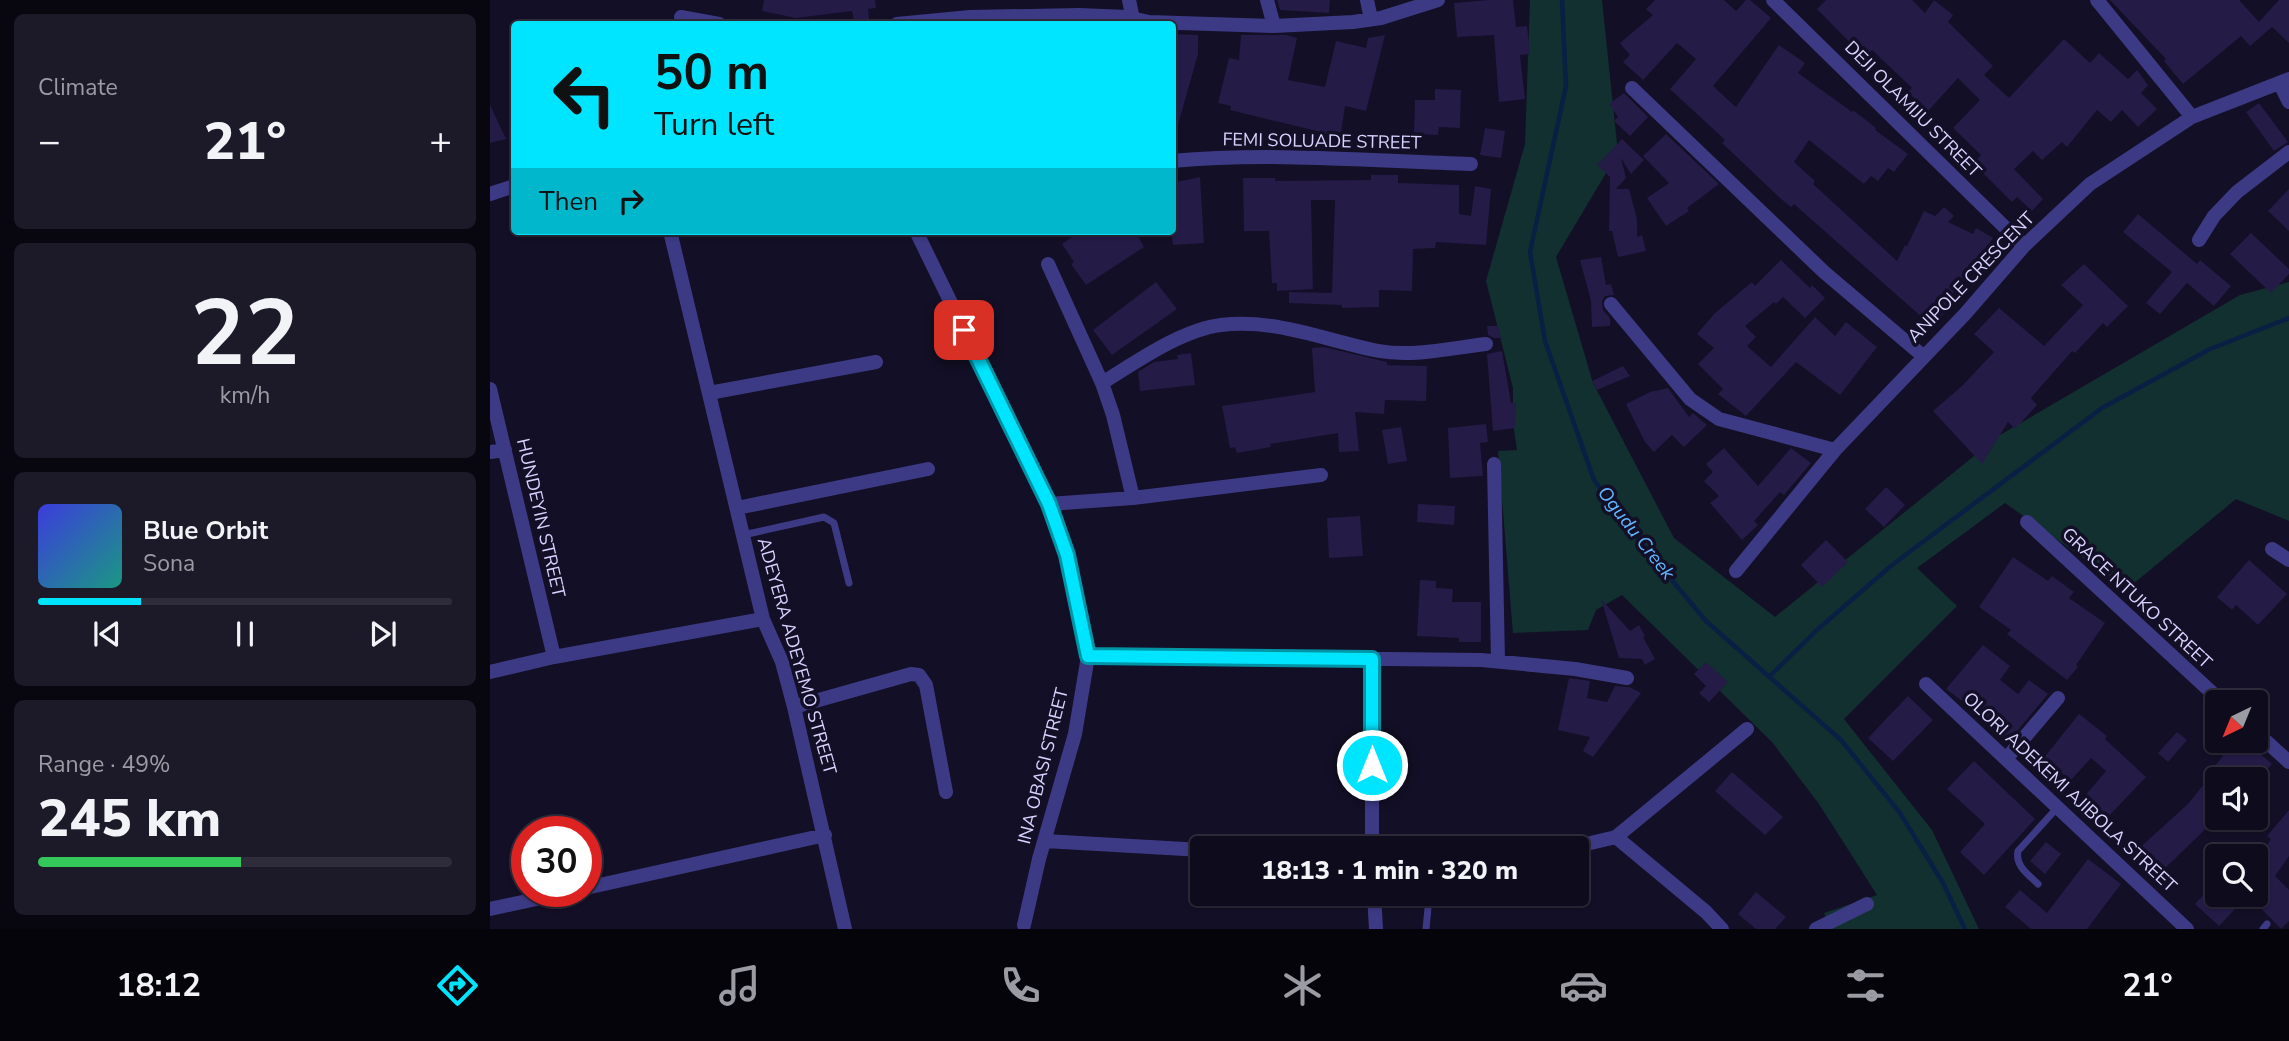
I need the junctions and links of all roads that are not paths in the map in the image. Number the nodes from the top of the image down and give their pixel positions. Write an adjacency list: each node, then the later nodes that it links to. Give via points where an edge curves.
1 (1129, 0): 8 (street)
2 (1267, 0): 14 (street)
3 (1367, 0): 9 (street)
4 (1438, 0): 9 (street)
5 (1773, 0): 27 (street, DEJI OLAMIJU STREET)
6 (2097, 0): 18 (street)
7 (681, 17): 10 (street)
8 (1133, 19): 11 (street, via 1036,15); 12 (street)
9 (1371, 19): 14 (street)
10 (703, 21)
11 (928, 21)
12 (1157, 21)
13 (1176, 23): 14 (street)
14 (1274, 26)
15 (2285, 82): 17 (street); 18 (street, ANIPOLE CRESCENT)
16 (1632, 88): 31 (street, via 1825,272)
17 (2289, 102)
18 (2192, 117): 27 (street, ANIPOLE CRESCENT, via 2090,184)
19 (2289, 152): 26 (street, via 2237,192)
20 (1176, 161): 21 (street, FEMI SOLUADE STREET, via 1265,158)
21 (1471, 164)
22 (511, 187): 23 (street)
23 (490, 194)
24 (671, 235): 35 (street, ADEYERA ADEYEMO STREET)
25 (918, 235): 42 (street, INA OBASI STREET)
26 (2199, 240)
27 (2024, 246): 31 (street, ANIPOLE CRESCENT)
28 (1048, 264): 33 (street)
29 (1611, 304): 36 (street, via 1690,400 1719,419)
30 (1486, 344): 33 (street, via 1381,351 1283,327 1220,325 1167,343)
31 (1923, 355): 36 (street, ANIPOLE CRESCENT)
32 (876, 362): 35 (street)
33 (1102, 383): 41 (street)
34 (490, 388): 37 (street, HUNDEYIN STREET)
35 (709, 393): 43 (street, ADEYERA ADEYEMO STREET)
36 (1835, 450): 48 (street, ANIPOLE CRESCENT)
37 (497, 451): 52 (street, HUNDEYIN STREET)
38 (1494, 464): 54 (street)
39 (928, 469): 43 (street)
40 (1321, 475): 41 (street)
41 (1133, 498): 42 (street)
42 (1049, 504): 51 (street, INA OBASI STREET, via 1073,578)
43 (737, 508): 45 (street, ADEYERA ADEYEMO STREET)
44 (2026, 522): 58 (street, GRACE NTUKO STREET)
45 (743, 535): 49 (lane, via 830,519); 50 (street, ADEYERA ADEYEMO STREET)
46 (2272, 549): 47 (street)
47 (2289, 560)
48 (1736, 570)
49 (849, 583)
50 (763, 619): 52 (street); 60 (street, ADEYERA ADEYEMO STREET, via 782,662)
51 (1088, 656): 53 (street); 70 (street, INA OBASI STREET, via 1075,734)
52 (554, 657): 55 (street)
53 (1372, 659): 54 (street); 68 (street)
54 (1497, 661): 56 (street)
55 (490, 672)
56 (1627, 678)
57 (1926, 684): 63 (street, OLORI ADEKEMI AJIBOLA STREET)
58 (2209, 690)
59 (2058, 698): 63 (street)
60 (794, 707): 65 (street, via 919,675 926,685); 67 (street, ADEYERA ADEYEMO STREET)
61 (1748, 729): 69 (street)
62 (2268, 743): 64 (street)
63 (2006, 759): 66 (street, OLORI ADEKEMI AJIBOLA STREET)
64 (2289, 762)
65 (946, 792)
66 (2057, 807): 74 (lane, via 2018,851 2021,866); 86 (street, OLORI ADEKEMI AJIBOLA STREET)
67 (825, 835): 73 (street); 81 (street, ADEYERA ADEYEMO STREET)
68 (1372, 836)
69 (1616, 837): 71 (street); 84 (street)
70 (1045, 841): 72 (street); 80 (street, INA OBASI STREET)
71 (1589, 843)
72 (1190, 849)
73 (602, 884)
74 (2038, 884)
75 (511, 904): 79 (street)
76 (1867, 904): 85 (street)
77 (1375, 906): 82 (street)
78 (1428, 908): 83 (lane)
79 (490, 909)
80 (1024, 925)
81 (845, 929)
82 (1376, 929)
83 (1426, 929)
84 (1722, 929)
85 (1816, 929)
86 (2187, 929)

